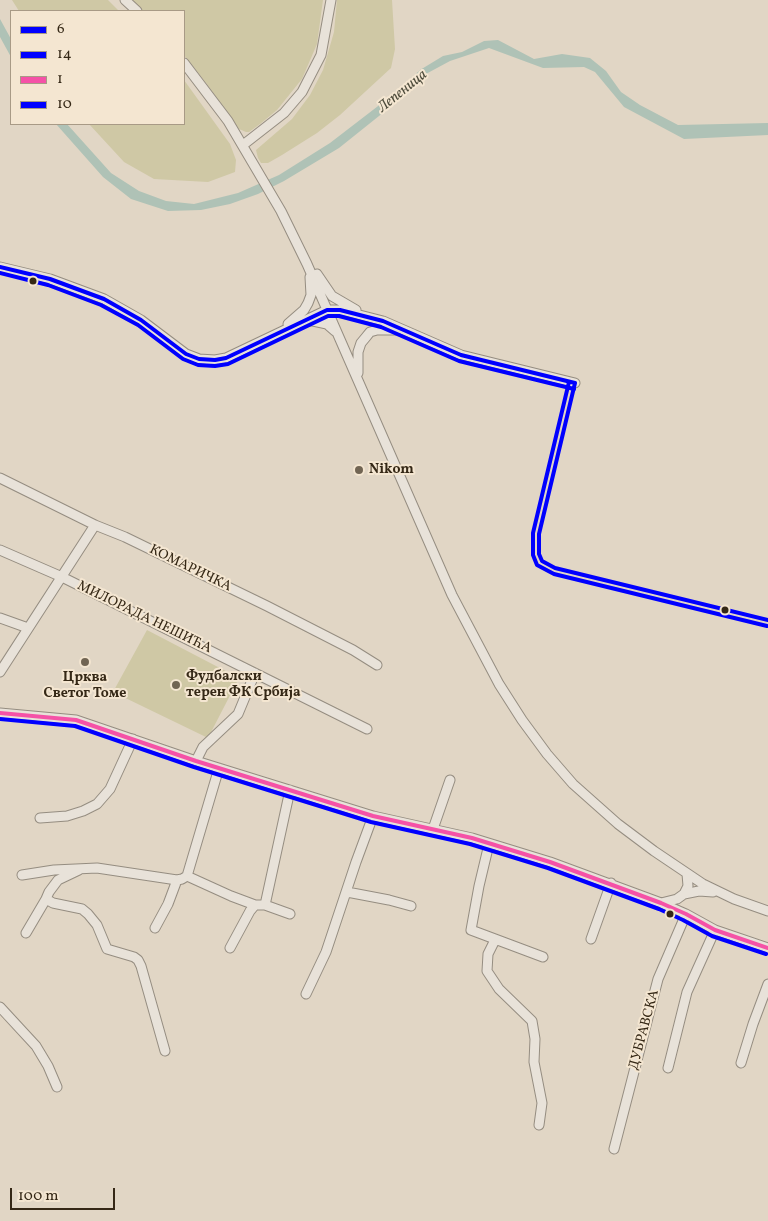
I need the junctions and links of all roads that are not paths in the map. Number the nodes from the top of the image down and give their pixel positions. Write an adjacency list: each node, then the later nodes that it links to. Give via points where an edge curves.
1 (125, 0): 3 (street)
2 (331, 0): 5 (street, via 321,55 302,92 284,113)
3 (136, 10)
4 (185, 64): 5 (street)
5 (244, 145): 6 (street)
6 (294, 238): 7 (street); 10 (street, via 305,249 324,287 340,302)
7 (307, 264): 9 (street); 12 (street, via 311,285 308,303)
8 (0, 267): 12 (street, via 50,279 104,299 141,320 186,354 199,359 226,358)
9 (326, 310): 10 (street); 11 (street); 14 (street)
10 (365, 315): 13 (street)
11 (298, 322): 12 (street); 14 (street, via 327,324)
12 (280, 331)
13 (405, 331): 15 (street, via 385,329 370,332 358,352); 16 (street, via 461,355)
14 (337, 333): 15 (street)
15 (358, 379): 38 (street, via 452,596 522,720 573,784 618,824)
16 (575, 383)
17 (0, 478): 18 (street, КОМАРИЧКА)
18 (95, 525): 20 (street); 23 (street, КОМАРИЧКА, via 267,606)
19 (0, 550): 20 (street, МИЛОРАДА НЕШИЋА)
20 (62, 577): 22 (street); 25 (street, МИЛОРАДА НЕШИЋА)
21 (0, 618): 22 (street)
22 (28, 628): 24 (street)
23 (377, 666)
24 (0, 672)
25 (255, 673): 27 (street, МИЛОРАДА НЕШИЋА); 29 (street, via 238,714 203,747)
26 (0, 713): 28 (street, via 76,720)
27 (367, 729)
28 (133, 739): 29 (street); 34 (street, via 110,789 97,804 67,816)
29 (196, 761): 30 (street)
30 (219, 768): 32 (street); 40 (street)
31 (450, 780): 35 (street)
32 (290, 790): 33 (street); 49 (street)
33 (373, 816): 35 (street); 43 (street)
34 (40, 818)
35 (433, 828): 36 (street)
36 (490, 844): 42 (street); 58 (street, via 472,930)
37 (79, 870): 39 (street); 41 (street, via 107,869); 46 (street, via 58,880)
38 (688, 874): 44 (street); 45 (street, via 688,886)
39 (22, 875)
40 (187, 876): 41 (street); 48 (street)
41 (177, 880): 54 (street)
42 (611, 883): 47 (street); 57 (street)
43 (347, 892): 50 (street); 63 (street, via 326,952)
44 (720, 892): 45 (street, via 699,891); 51 (street)
45 (681, 897): 47 (street); 52 (street, via 676,905)
46 (46, 900): 56 (street); 65 (street, via 82,909 98,925 107,948 138,960)
47 (661, 904): 52 (street)
48 (255, 905): 49 (street); 59 (street)
49 (266, 905): 53 (street)
50 (411, 906)
51 (768, 911)
52 (682, 913): 55 (street); 70 (street, ДУБРАВСКА, via 658,979)
53 (290, 914)
54 (155, 928)
55 (715, 930): 60 (street); 67 (street, via 687,992)
56 (26, 933)
57 (590, 939)
58 (496, 940): 61 (street); 69 (street, via 488,954 487,971 498,989 532,1021 534,1062 542,1103)
59 (230, 948)
60 (768, 948)
61 (543, 957)
62 (768, 984): 66 (street)
63 (306, 994)
64 (0, 1007): 68 (street, via 36,1046)
65 (165, 1051)
66 (741, 1064)
67 (668, 1068)
68 (56, 1087)
69 (538, 1125)
70 (614, 1150)

